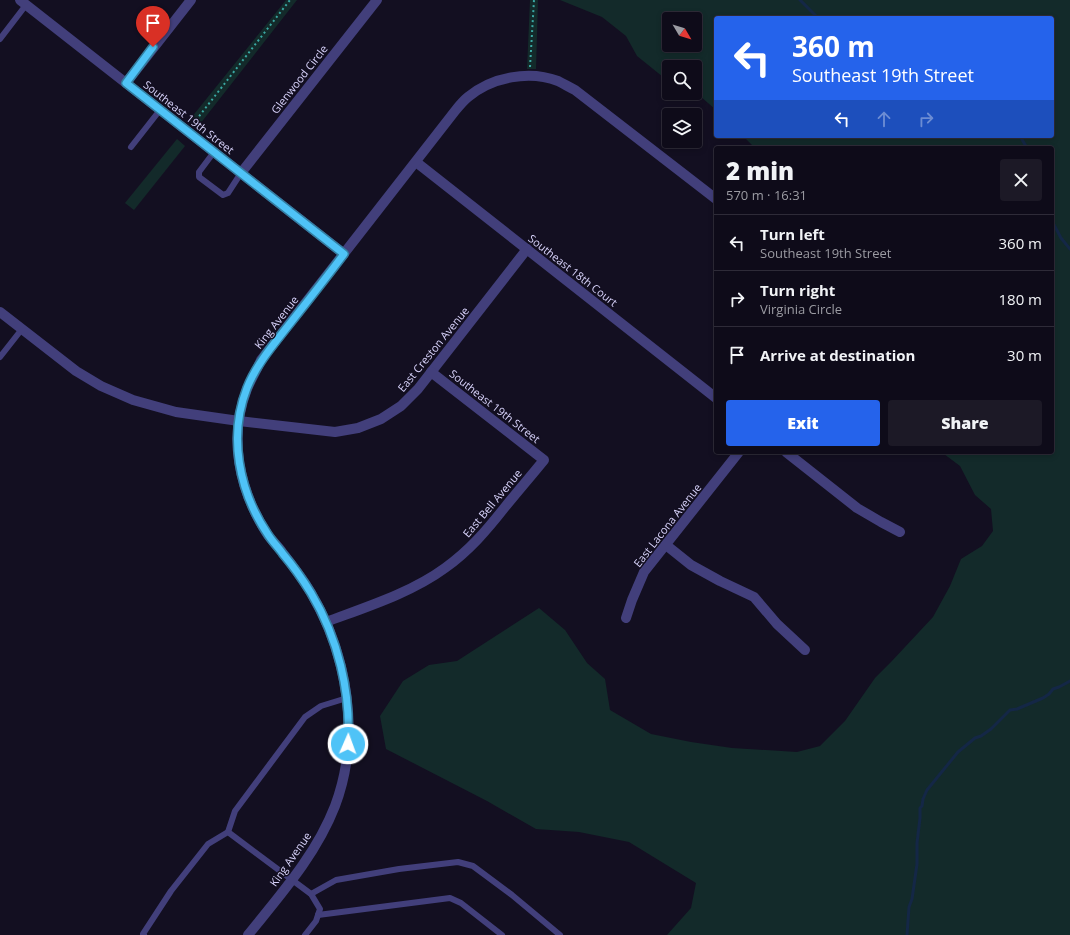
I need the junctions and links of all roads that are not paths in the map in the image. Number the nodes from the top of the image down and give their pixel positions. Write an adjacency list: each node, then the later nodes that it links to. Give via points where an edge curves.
1 (191, 0): 5 (street)
2 (377, 0): 10 (street, Glenwood Circle)
3 (23, 3): 4 (lane); 5 (street, Southeast 19th Street)
4 (0, 39)
5 (126, 83): 6 (street, Southeast 19th Street)
6 (160, 110): 7 (lane); 8 (street, Southeast 19th Street)
7 (131, 147)
8 (214, 152): 10 (street, Southeast 19th Street); 10 (lane, via 199,172 199,177 223,195 228,193)
9 (416, 162): 11 (street, King Avenue, via 455,110 484,86 511,77 549,78 575,90); 12 (street, Southeast 18th Court); 13 (street, King Avenue)
10 (241, 173): 13 (street, Southeast 19th Street)
11 (714, 197)
12 (527, 249): 17 (street, East Creston Avenue); 18 (street, Southeast 18th Court)
13 (344, 254): 19 (street, King Avenue, via 262,360 247,388)
14 (0, 312): 15 (street, East Creston Avenue)
15 (22, 329): 16 (lane); 19 (street, East Creston Avenue, via 76,371 101,386 133,400 176,412)
16 (0, 357)
17 (431, 372): 19 (street, East Creston Avenue, via 401,406 381,419 358,428 335,432); 22 (street, Southeast 19th Street)
18 (714, 396)
19 (239, 421): 26 (street, King Avenue, via 237,448 250,502 267,533 312,594)
20 (737, 454): 24 (street, East Lacona Avenue)
21 (789, 454): 23 (street, via 857,508)
22 (544, 460): 26 (street, East Bell Avenue, via 464,554 425,581 403,592)
23 (900, 532)
24 (666, 545): 25 (street, East Lacona Avenue, via 644,572); 27 (street, via 691,565 754,597 777,624)
25 (626, 618)
26 (326, 622): 28 (street, King Avenue, via 343,675)
27 (805, 650)
28 (347, 698): 29 (lane, via 321,706 305,717 235,811); 30 (street, King Avenue, via 347,756 342,781 326,827)
29 (228, 832): 30 (lane); 33 (lane, via 208,844 171,891)
30 (292, 880): 31 (lane); 34 (street, King Avenue)
31 (311, 894): 32 (lane, via 320,909); 37 (lane, via 336,880 458,862 473,866)
32 (318, 914): 35 (lane); 36 (lane, via 450,898 461,903)
33 (143, 935)
34 (248, 935)
35 (305, 935)
36 (502, 935)
37 (560, 935)

